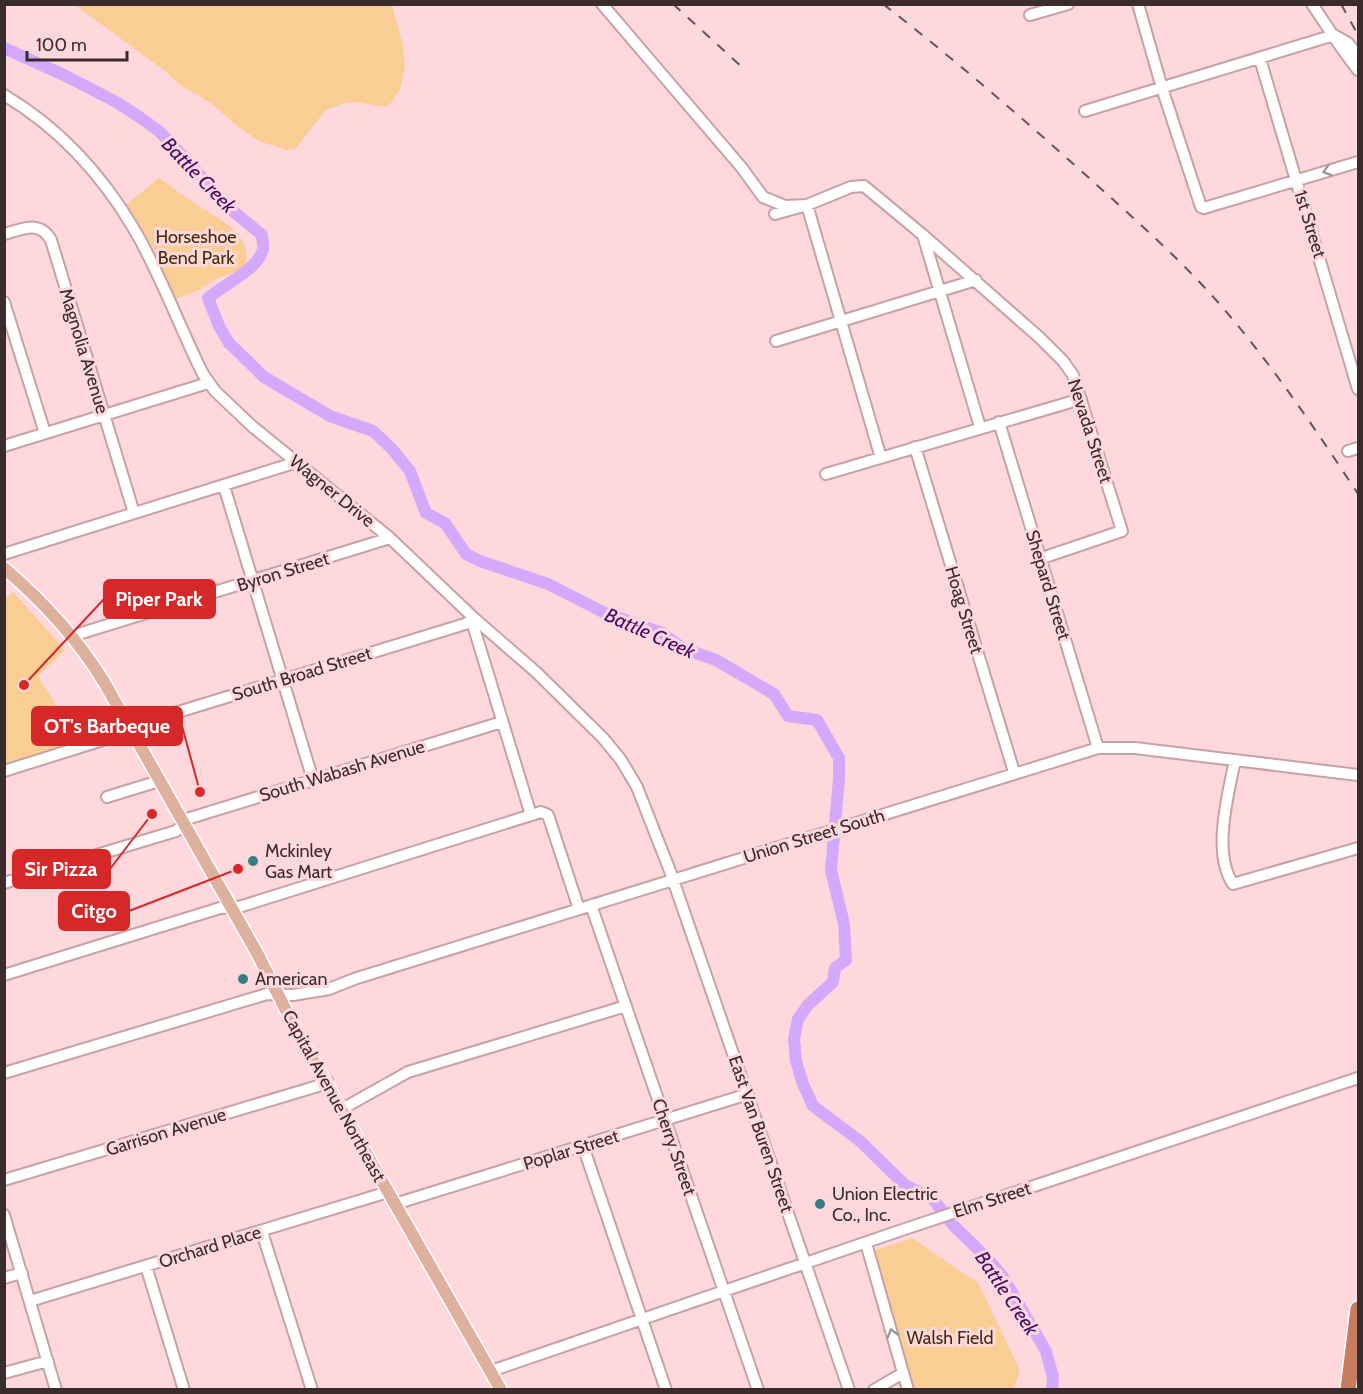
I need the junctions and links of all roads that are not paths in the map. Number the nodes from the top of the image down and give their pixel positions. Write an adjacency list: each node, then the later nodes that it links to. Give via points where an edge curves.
1 (602, 4): 15 (street, via 763,197 785,206)
2 (1068, 4): 5 (street)
3 (1138, 4): 10 (street)
4 (1312, 4): 6 (street)
5 (1030, 15)
6 (1334, 35): 7 (street); 8 (street); 9 (street)
7 (1359, 56)
8 (1260, 58): 10 (street); 14 (street, 1st Street)
9 (1359, 70)
10 (1162, 88): 12 (street); 14 (street, via 1201,207)
11 (4, 95): 25 (street, Wagner Drive, via 49,126 83,158 116,199)
12 (1085, 111)
13 (1359, 162): 14 (street, one-way to 14)
14 (1296, 180): 26 (street, 1st Street)
15 (807, 205): 16 (street); 18 (street, Nevada Street, via 851,187 864,186); 22 (street)
16 (775, 214)
17 (4, 234): 28 (street, Magnolia Avenue, via 31,226 47,232)
18 (923, 235): 19 (street, Nevada Street); 20 (street)
19 (976, 280): 20 (street); 27 (street, Nevada Street, via 1063,361 1073,375)
20 (940, 291): 22 (street); 30 (street)
21 (4, 302): 23 (street)
22 (842, 321): 24 (street); 34 (street)
23 (10, 338): 31 (street)
24 (776, 341)
25 (208, 383): 28 (street); 35 (street, Wagner Drive, via 253,427)
26 (1359, 389)
27 (1081, 399): 29 (street); 41 (street, Nevada Street, via 1122,531)
28 (103, 416): 31 (street); 38 (street, Magnolia Avenue)
29 (999, 422): 30 (street); 41 (street, Shepard Street)
30 (980, 428): 33 (street)
31 (45, 433): 32 (street)
32 (4, 446)
33 (915, 447): 34 (street); 52 (street, Hoag Street)
34 (881, 458): 36 (street)
35 (297, 462): 37 (street); 39 (street, Wagner Drive)
36 (826, 474)
37 (224, 486): 38 (street); 43 (street)
38 (134, 513): 40 (street)
39 (390, 538): 43 (street, Byron Street); 44 (street, Wagner Drive)
40 (4, 554)
41 (1039, 559): 49 (street, Shepard Street)
42 (4, 568): 45 (main road, Capital Avenue Northeast)
43 (253, 581): 45 (street, Byron Street); 46 (street)
44 (475, 619): 46 (street, South Broad Street); 47 (street, via 474,628); 60 (street, Wagner Drive, via 536,672 621,760 637,787)
45 (72, 636): 48 (main road, Capital Avenue Northeast, via 104,682)
46 (284, 681): 48 (street, South Broad Street); 54 (street)
47 (502, 722): 54 (street, South Wabash Avenue); 57 (street)
48 (130, 730): 51 (street, South Broad Street); 55 (main road, Capital Avenue Northeast)
49 (1098, 748): 50 (street, Union Street South, via 1134,747); 52 (street, Union Street South)
50 (1235, 760): 53 (street, Union Street South); 59 (street, via 1222,848 1233,884)
51 (4, 771)
52 (1014, 772): 60 (street, Union Street South)
53 (1359, 775)
54 (313, 780): 58 (street, South Wabash Avenue, via 190,818)
55 (159, 781): 56 (street); 58 (main road, Capital Avenue Northeast)
56 (107, 797)
57 (536, 814): 63 (street); 64 (street, via 548,815)
58 (183, 824): 61 (street, South Wabash Avenue, via 176,831); 63 (main road, Capital Avenue Northeast)
59 (1359, 848)
60 (672, 879): 62 (street, Union Street South); 71 (street, East Van Buren Street)
61 (4, 883)
62 (591, 905): 64 (street, Union Street South); 67 (street, Cherry Street)
63 (230, 907): 65 (street); 66 (main road, Capital Avenue Northeast)
64 (579, 909): 66 (street, Union Street South, via 329,988)
65 (4, 975)
66 (279, 994): 68 (street, Union Street South, via 267,994); 70 (main road, Capital Avenue Northeast)
67 (626, 1006): 72 (street, via 407,1073); 73 (street, Cherry Street)
68 (4, 1073)
69 (1359, 1078): 80 (street, Elm Street)
70 (327, 1081): 72 (main road, Capital Avenue Northeast); 75 (street, Garrison Avenue)
71 (748, 1094): 73 (street, Poplar Street); 81 (street, East Van Buren Street)
72 (342, 1109): 76 (main road, Capital Avenue Northeast)
73 (665, 1120): 74 (street, Poplar Street); 85 (street, Cherry Street)
74 (583, 1146): 77 (street, Poplar Street); 88 (street)
75 (4, 1180)
76 (388, 1192): 77 (main road, Capital Avenue Northeast); 79 (street, Orchard Place)
77 (395, 1204): 90 (main road, Capital Avenue Northeast)
78 (4, 1215): 83 (street)
79 (262, 1232): 82 (street, Orchard Place); 96 (street)
80 (866, 1243): 81 (street, Elm Street); 92 (street, one-way to 80)
81 (806, 1263): 85 (street, Elm Street); 100 (street, East Van Buren Street)
82 (146, 1266): 86 (street, Orchard Place); 95 (street)
83 (22, 1273): 84 (street); 86 (street)
84 (4, 1278)
85 (723, 1292): 88 (street, Elm Street); 99 (street, Cherry Street)
86 (30, 1301): 89 (street)
87 (1359, 1309): 93 (highway)
88 (642, 1320): 90 (street, Elm Street); 98 (street)
89 (48, 1360): 91 (street); 94 (street)
90 (491, 1371): 97 (main road, Capital Avenue Northeast)
91 (4, 1373)
92 (903, 1373): 101 (street); 102 (street)
93 (1352, 1385)
94 (56, 1389)
95 (184, 1389)
96 (312, 1389)
97 (501, 1389)
98 (666, 1389)
99 (758, 1389)
100 (849, 1389)
101 (874, 1389)
102 (908, 1389)

